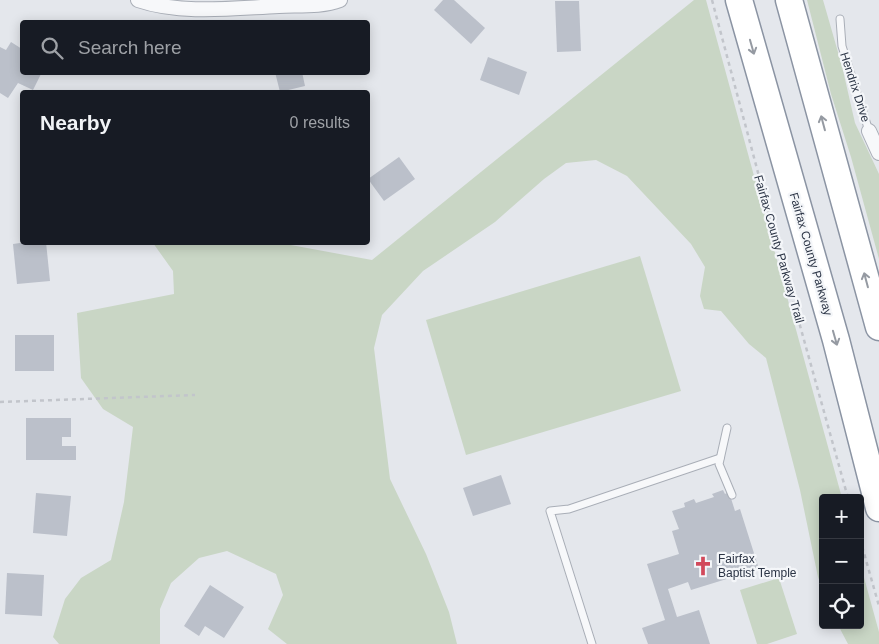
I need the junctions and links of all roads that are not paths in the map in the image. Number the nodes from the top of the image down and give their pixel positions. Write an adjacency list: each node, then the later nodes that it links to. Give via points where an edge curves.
1 (138, 0): 2 (street, via 160,6 204,9)
2 (340, 0)
3 (739, 0): 12 (highway, Fairfax County Parkway, one-way to 12, via 836,340)
4 (789, 0): 8 (highway, one-way to 4)
5 (840, 19): 6 (lane, Hendrix Drive, via 842,46)
6 (869, 131): 7 (street, Hendrix Drive)
7 (879, 153)
8 (879, 326)
9 (727, 428): 10 (lane)
10 (720, 458): 11 (lane, via 719,464); 13 (lane, via 569,509 550,511)
11 (732, 495)
12 (879, 508)
13 (592, 644)

